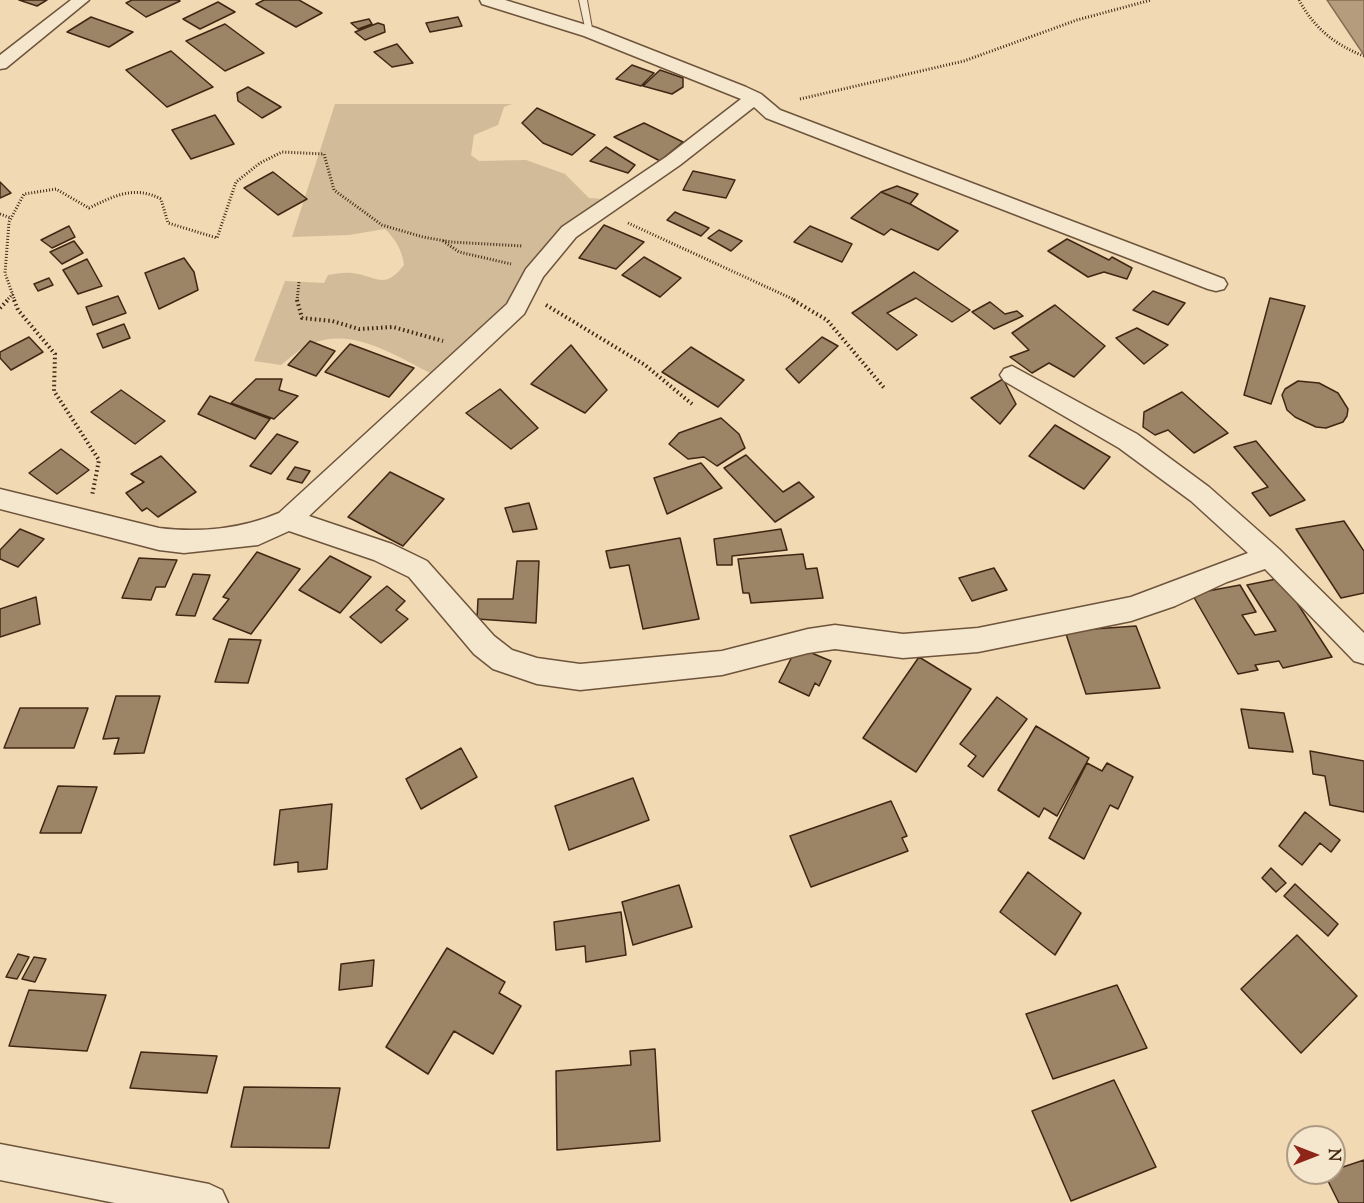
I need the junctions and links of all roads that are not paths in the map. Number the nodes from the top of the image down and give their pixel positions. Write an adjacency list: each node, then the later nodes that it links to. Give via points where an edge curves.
1 (81, 0): 5 (street)
2 (488, 0): 4 (street)
3 (583, 0): 4 (lane)
4 (590, 32): 6 (street)
5 (0, 64)
6 (753, 98): 7 (street, via 773,114); 10 (street, via 673,161 569,232 537,270 516,309)
7 (1216, 284)
8 (1012, 375): 11 (street, via 1128,441 1200,494)
9 (0, 499): 10 (street, via 184,542 258,534)
10 (288, 520): 11 (street, via 383,552 417,568 483,645 503,660 580,677 722,663 834,637 903,646 978,640 1131,609)
11 (1270, 557): 12 (street)
12 (1364, 652)
13 (0, 1162): 14 (street)
14 (209, 1203)

